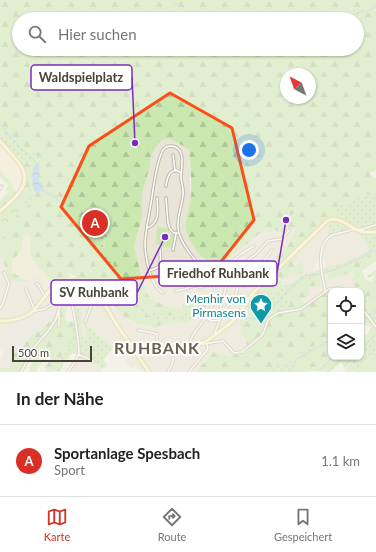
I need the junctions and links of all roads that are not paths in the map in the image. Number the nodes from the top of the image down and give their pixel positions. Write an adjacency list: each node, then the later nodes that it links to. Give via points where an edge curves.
1 (0, 141): 10 (main road, via 22,168 25,179 21,191)
2 (173, 155): 3 (street)
3 (175, 170): 4 (street); 6 (street, via 168,176)
4 (181, 173): 12 (street, via 183,161 180,152 174,147 166,147 162,152 156,176); 16 (street, via 183,193 178,221)
5 (2, 186): 7 (street)
6 (166, 186)
7 (0, 189)
8 (158, 198): 12 (street, via 157,219)
9 (166, 198): 17 (street, via 168,224)
10 (0, 211)
11 (376, 225): 14 (street)
12 (147, 228): 22 (street, via 145,247)
13 (290, 230): 26 (street, via 281,239 268,241 255,255 230,271)
14 (357, 230): 15 (main road); 32 (street, via 333,235 327,240 320,256); 50 (main road, via 339,220 328,221 254,292 233,321)
15 (376, 232)
16 (179, 233): 17 (street); 24 (street, via 185,247)
17 (176, 234): 20 (street)
18 (254, 246): 24 (street, via 241,254)
19 (160, 249): 22 (street, via 159,266)
20 (173, 250)
21 (272, 250): 27 (street, via 247,284)
22 (150, 270): 34 (street, via 154,283)
23 (4, 272): 39 (street, via 9,284)
24 (211, 281): 28 (street); 31 (street, via 200,288 196,285)
25 (36, 284): 35 (street)
26 (227, 284): 27 (street); 28 (street, via 219,283); 40 (street)
27 (238, 286): 40 (street, via 235,296 226,308)
28 (214, 287): 43 (street, via 214,299)
29 (26, 289): 41 (street)
30 (328, 290): 32 (street)
31 (175, 291)
32 (325, 291): 55 (street, via 296,311 278,313 271,317 262,336 240,353 234,353 223,341)
33 (88, 292): 37 (street)
34 (163, 293)
35 (46, 294): 36 (main road, via 60,284 74,281 88,286); 41 (main road); 57 (street, via 60,291 69,294 74,312)
36 (99, 296): 37 (street); 56 (main road)
37 (96, 299): 46 (street)
38 (60, 306): 41 (street, via 57,302 43,310); 47 (street); 59 (street, via 56,319 35,346)
39 (0, 308)
40 (221, 309): 44 (street)
41 (34, 310): 45 (main road, via 17,319)
42 (364, 311): 48 (street)
43 (206, 318): 44 (street, via 212,321); 53 (street)
44 (220, 320): 50 (street)
45 (0, 321)
46 (85, 322)
47 (59, 326)
48 (376, 327)
49 (138, 330): 51 (street, via 156,334)
50 (213, 337): 54 (main road)
51 (157, 344): 52 (main road); 56 (main road)
52 (176, 344): 53 (main road); 62 (street)
53 (189, 344): 54 (main road)
54 (195, 344): 55 (street)
55 (207, 344): 63 (street, via 208,348)
56 (132, 345): 61 (main road)
57 (79, 355): 58 (street); 60 (street)
58 (94, 362)
59 (21, 372)
60 (68, 372)
61 (149, 372)
62 (168, 372)
63 (189, 372)

